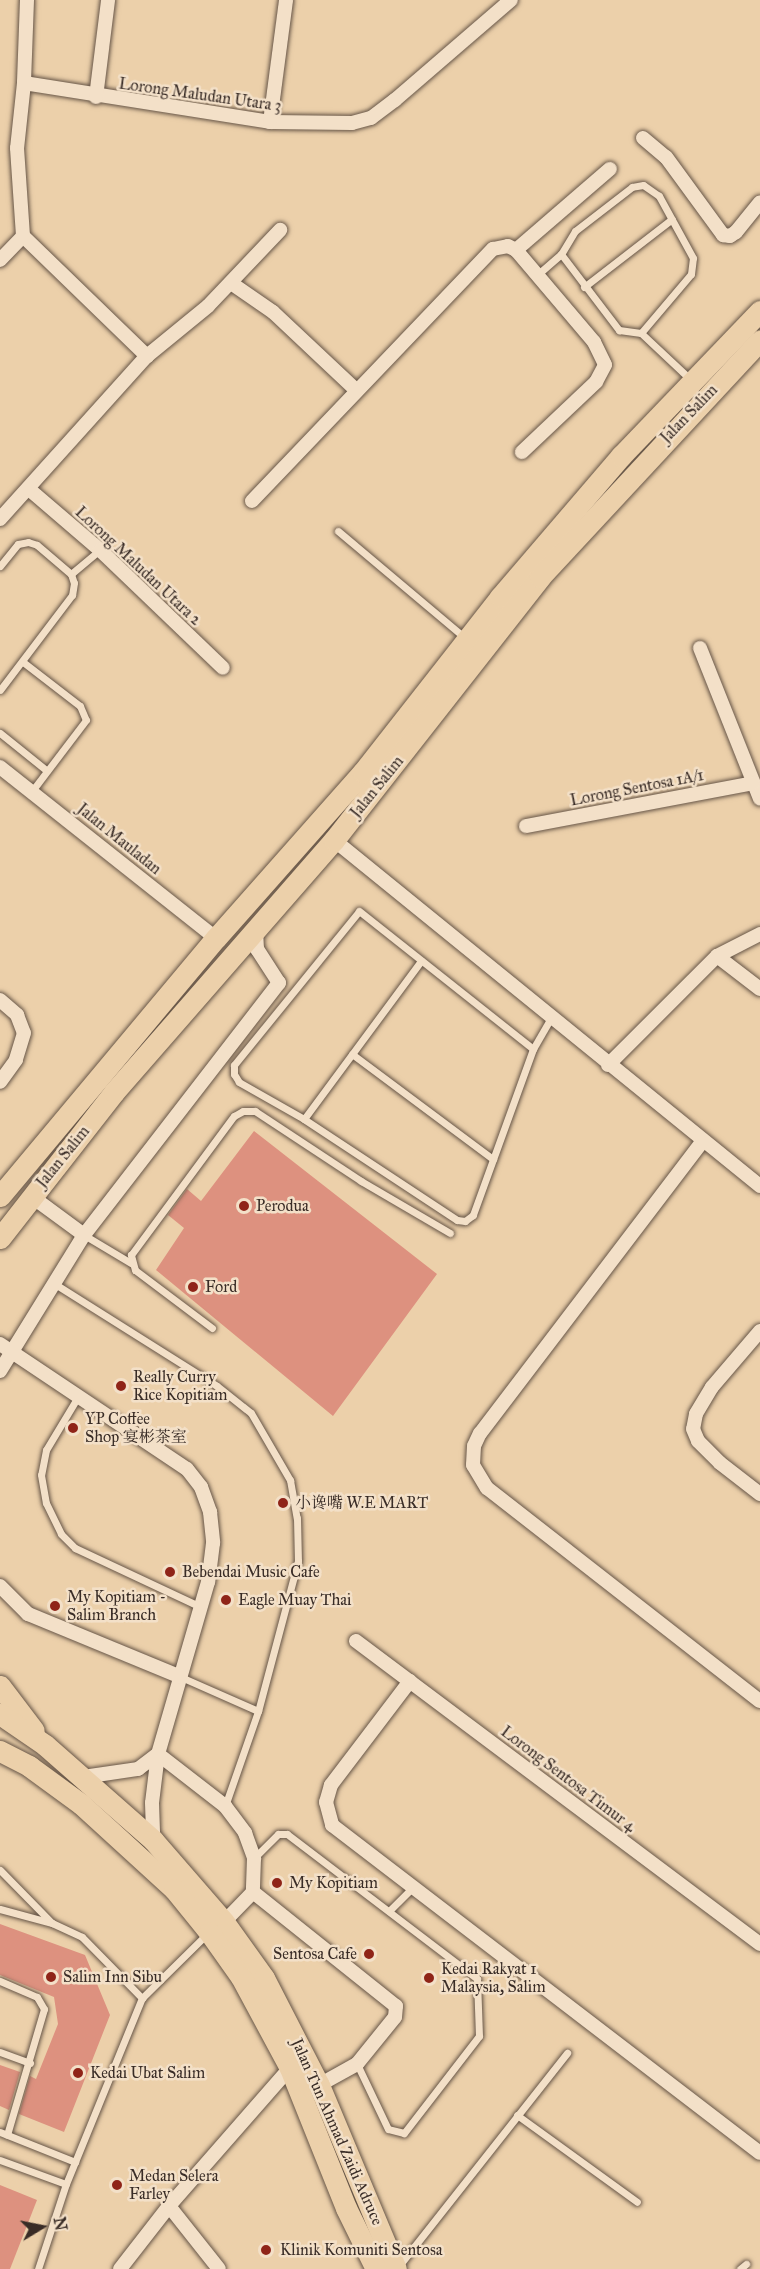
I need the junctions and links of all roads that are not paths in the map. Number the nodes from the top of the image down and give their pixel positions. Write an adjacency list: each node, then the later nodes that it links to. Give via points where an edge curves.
1 (27, 0): 5 (street)
2 (108, 0): 6 (street)
3 (286, 0): 7 (street)
4 (511, 0): 7 (street, Lorong Maludan Utara 3, via 371,118 335,125)
5 (24, 84): 6 (street, Lorong Maludan Utara 3); 13 (street, via 16,148)
6 (96, 97): 7 (street, Lorong Maludan Utara 3)
7 (270, 122)
8 (643, 138): 10 (street, via 666,157 723,235 736,232)
9 (610, 169): 14 (street)
10 (760, 202)
11 (672, 219): 15 (lane, via 650,187 633,187 575,231); 19 (lane); 21 (lane, via 693,258 691,274)
12 (280, 230): 18 (street)
13 (23, 236): 16 (street); 23 (street)
14 (516, 250): 17 (street); 25 (street, via 508,246 493,249)
15 (561, 254): 17 (lane); 19 (lane)
16 (0, 260)
17 (537, 274): 26 (street, via 594,342 605,365 596,382)
18 (231, 283): 23 (street); 25 (street, via 273,312)
19 (584, 287): 21 (lane, via 619,330)
20 (760, 311): 24 (main road, Jalan Salim)
21 (641, 333): 24 (lane)
22 (760, 340): 46 (main road, Jalan Salim, via 540,577)
23 (147, 356): 27 (street)
24 (693, 381): 34 (main road, Jalan Salim, via 621,456)
25 (356, 390): 28 (street)
26 (522, 452)
27 (30, 490): 29 (street); 31 (street, Lorong Maludan Utara 2)
28 (252, 501)
29 (0, 519)
30 (338, 531): 34 (lane)
31 (100, 550): 33 (lane); 37 (street, Lorong Maludan Utara 2)
32 (0, 566): 33 (lane, via 18,544 28,542)
33 (71, 574): 36 (lane, via 72,595)
34 (467, 640): 49 (main road, Jalan Salim, via 363,772)
35 (700, 648): 42 (street)
36 (24, 662): 38 (lane); 41 (lane, via 85,712 86,720)
37 (223, 668)
38 (0, 690)
39 (0, 734): 41 (lane)
40 (0, 767): 43 (street, Jalan Mauladan)
41 (46, 770): 43 (lane)
42 (753, 783): 44 (street); 45 (street, Lorong Sentosa 1A/1)
43 (32, 791): 49 (street, Jalan Mauladan)
44 (760, 799)
45 (526, 826)
46 (334, 840): 47 (main road, Jalan Salim); 56 (street)
47 (256, 927): 52 (street, via 257,949); 66 (main road, Jalan Salim, via 114,1092)
48 (760, 934): 50 (street)
49 (216, 938): 65 (main road, Jalan Salim)
50 (717, 956): 53 (street); 59 (street)
51 (421, 961): 54 (lane, via 359,911); 57 (lane); 58 (lane)
52 (279, 983): 54 (lane); 68 (street)
53 (760, 989)
54 (291, 993): 61 (lane, via 234,1065 234,1074 239,1082)
55 (0, 1000): 60 (street, via 17,1015 24,1034 16,1060)
56 (552, 1018): 57 (lane); 59 (street)
57 (533, 1049): 63 (lane)
58 (352, 1054): 61 (lane); 63 (lane)
59 (608, 1065): 62 (street)
60 (0, 1082)
61 (304, 1119): 63 (lane, via 457,1220 472,1215)
62 (702, 1142): 64 (street); 85 (street, via 480,1433 474,1446 473,1465 487,1488)
63 (493, 1159)
64 (760, 1186)
65 (0, 1196)
66 (31, 1196): 68 (street); 69 (main road, Jalan Salim)
67 (450, 1233): 70 (lane, via 361,1181 255,1111 243,1111 234,1116 131,1255)
68 (84, 1235): 70 (lane); 71 (street)
69 (0, 1238)
70 (131, 1263): 72 (lane)
71 (55, 1284): 75 (street); 86 (lane, via 217,1386 251,1413 290,1480 297,1518 298,1561)
72 (212, 1328)
73 (760, 1331): 78 (street, via 712,1387 696,1414 693,1429 698,1441 720,1463)
74 (0, 1344): 75 (street)
75 (13, 1353): 76 (street); 77 (street)
76 (0, 1371)
77 (79, 1395): 80 (street, via 187,1469 201,1487 210,1512 213,1543); 80 (lane, via 46,1450 41,1475 46,1503 61,1534 75,1548)
78 (760, 1494)
79 (0, 1586): 82 (street, via 28,1614)
80 (201, 1607): 82 (street)
81 (356, 1641): 83 (street, Lorong Sentosa Timur 4)
82 (181, 1677): 86 (lane); 90 (street)
83 (410, 1682): 98 (street, via 331,1785 326,1802 332,1825); 104 (street, Lorong Sentosa Timur 4)
84 (0, 1686): 88 (main road)
85 (760, 1701)
86 (258, 1711): 94 (lane)
87 (0, 1714): 88 (main road, Jalan Tun Ahmad Zaidi Adruce)
88 (45, 1745): 93 (main road, Jalan Tun Ahmad Zaidi Adruce)
89 (0, 1751): 92 (main road, Jalan Tun Ahmad Zaidi Adruce)
90 (158, 1754): 93 (street, via 138,1769); 94 (street); 95 (street, via 152,1803)
91 (0, 1760): 92 (main road)
92 (29, 1766): 103 (main road, Jalan Tun Ahmad Zaidi Adruce, via 124,1842)
93 (83, 1777): 95 (main road, Jalan Tun Ahmad Zaidi Adruce)
94 (225, 1806): 96 (street, via 245,1833)
95 (153, 1840): 103 (main road, Jalan Tun Ahmad Zaidi Adruce)
96 (254, 1858): 99 (street); 101 (lane, via 282,1832)
97 (0, 1870): 102 (lane)
98 (412, 1888): 101 (lane); 115 (street)
99 (253, 1892): 103 (street); 110 (street, via 396,2006 395,2017)
100 (0, 1909): 102 (lane)
101 (389, 1911): 110 (lane, via 477,1979 481,2027 479,2036 400,2135 388,2129)
102 (52, 1923): 106 (lane, via 90,1943)
103 (216, 1927): 106 (lane); 111 (main road, Jalan Tun Ahmad Zaidi Adruce); 112 (main road, Jalan Tun Ahmad Zaidi Adruce, via 264,1977)
104 (760, 1944)
105 (0, 1981): 109 (lane, via 37,1997 44,2009)
106 (142, 1998): 117 (lane)
107 (0, 2052): 109 (lane)
108 (567, 2053): 113 (lane)
109 (30, 2063): 114 (lane)
110 (357, 2064): 112 (street)
111 (290, 2068): 120 (street); 124 (main road, Jalan Tun Ahmad Zaidi Adruce)
112 (320, 2085): 125 (main road, Jalan Tun Ahmad Zaidi Adruce)
113 (517, 2115): 119 (lane); 125 (lane)
114 (3, 2133): 117 (lane)
115 (760, 2153)
116 (0, 2160): 118 (lane)
117 (75, 2162): 118 (lane)
118 (66, 2184): 121 (lane)
119 (637, 2202)
120 (169, 2206): 122 (street); 123 (street)
121 (38, 2269)
122 (120, 2269)
123 (219, 2269)
124 (375, 2269)
125 (396, 2269)

